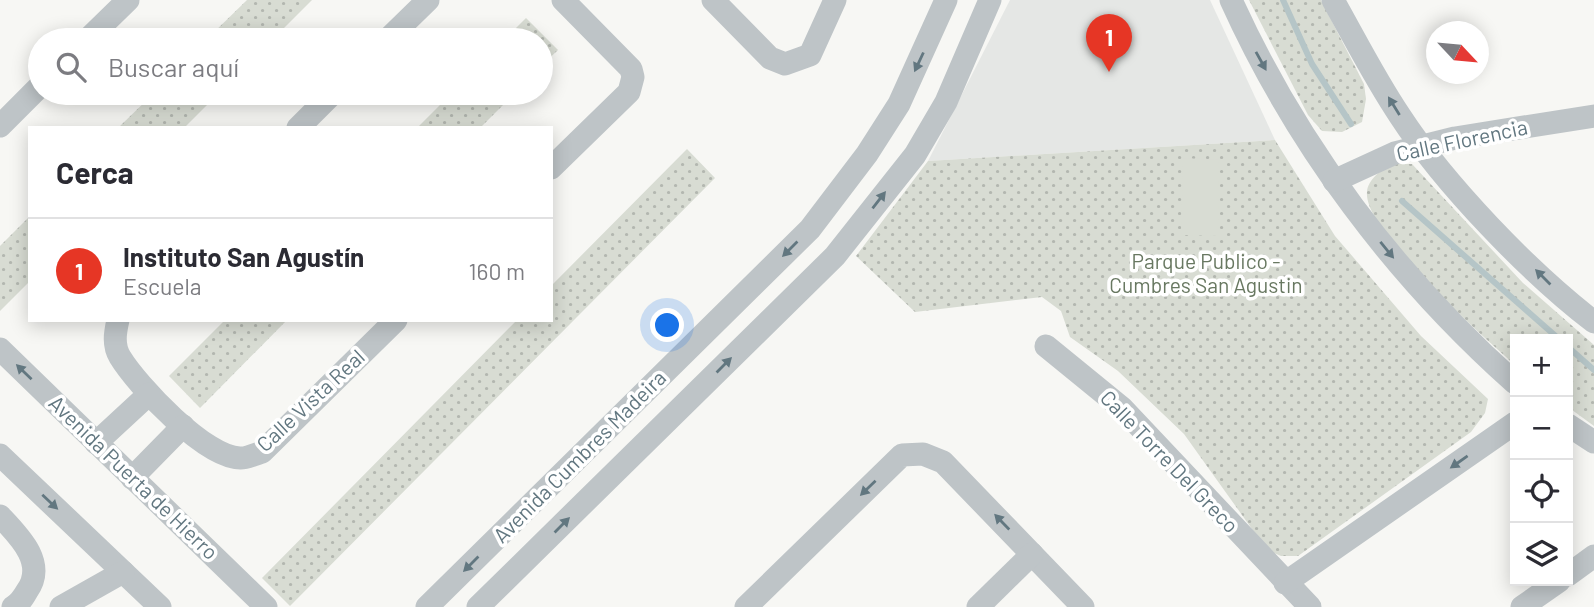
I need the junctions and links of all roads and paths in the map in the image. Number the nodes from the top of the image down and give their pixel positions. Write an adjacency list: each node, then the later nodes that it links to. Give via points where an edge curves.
1 (128, 0): 10 (street)
2 (428, 0): 11 (street)
3 (563, 0): 18 (street, via 634,77 629,92)
4 (713, 0): 5 (street, via 770,58 793,64 810,55)
5 (835, 0)
6 (946, 0): 45 (street, Avenida Cumbres Madeira, one-way to 45, via 899,104 810,229)
7 (990, 0): 46 (street, Avenida Cumbres Madeira, one-way to 7, via 835,256 915,155 946,102)
8 (1231, 0): 19 (street, one-way to 19, via 1280,95)
9 (1333, 0): 17 (street, one-way to 9, via 1379,83)
10 (99, 28)
11 (399, 28)
12 (28, 98): 15 (street)
13 (321, 105): 16 (street)
14 (1594, 116): 17 (street, Calle Florencia)
15 (0, 126)
16 (300, 126)
17 (1422, 147): 19 (street, Calle Florencia, via 1395,153); 22 (street, one-way to 17, via 1473,207)
18 (553, 166)
19 (1334, 181): 25 (street, one-way to 25, via 1424,295)
20 (118, 322): 26 (street, Calle Vista Real, via 114,338 119,355)
21 (394, 322): 27 (street, Calle Vista Real, via 262,452 241,458 217,452)
22 (1594, 322)
23 (1046, 346): 39 (street, Calle Torre Del Greco, via 1122,408)
24 (0, 349): 31 (street, Avenida Puerta de Hierro, one-way to 24)
25 (1510, 378)
26 (149, 394): 27 (street, Calle Vista Real); 31 (street)
27 (183, 426): 33 (street)
28 (1510, 426): 39 (street, one-way to 39)
29 (1573, 428): 30 (street)
30 (1594, 442)
31 (96, 443): 33 (street, Avenida Puerta de Hierro)
32 (0, 455): 38 (street, one-way to 38)
33 (132, 478): 44 (street, Avenida Puerta de Hierro)
34 (0, 516): 41 (street, via 28,549 35,569 32,584)
35 (1032, 554): 47 (street, one-way to 47, via 943,462 923,454 902,455); 48 (street); 49 (street)
36 (1594, 556): 37 (street)
37 (1573, 571)
38 (123, 572): 42 (street); 43 (street)
39 (1285, 583): 50 (street, Calle Torre Del Greco)
40 (1552, 586): 51 (street)
41 (13, 607)
42 (61, 607)
43 (160, 607)
44 (266, 607)
45 (427, 607)
46 (478, 607)
47 (746, 607)
48 (978, 607)
49 (1083, 607)
50 (1310, 607)
51 (1522, 607)

